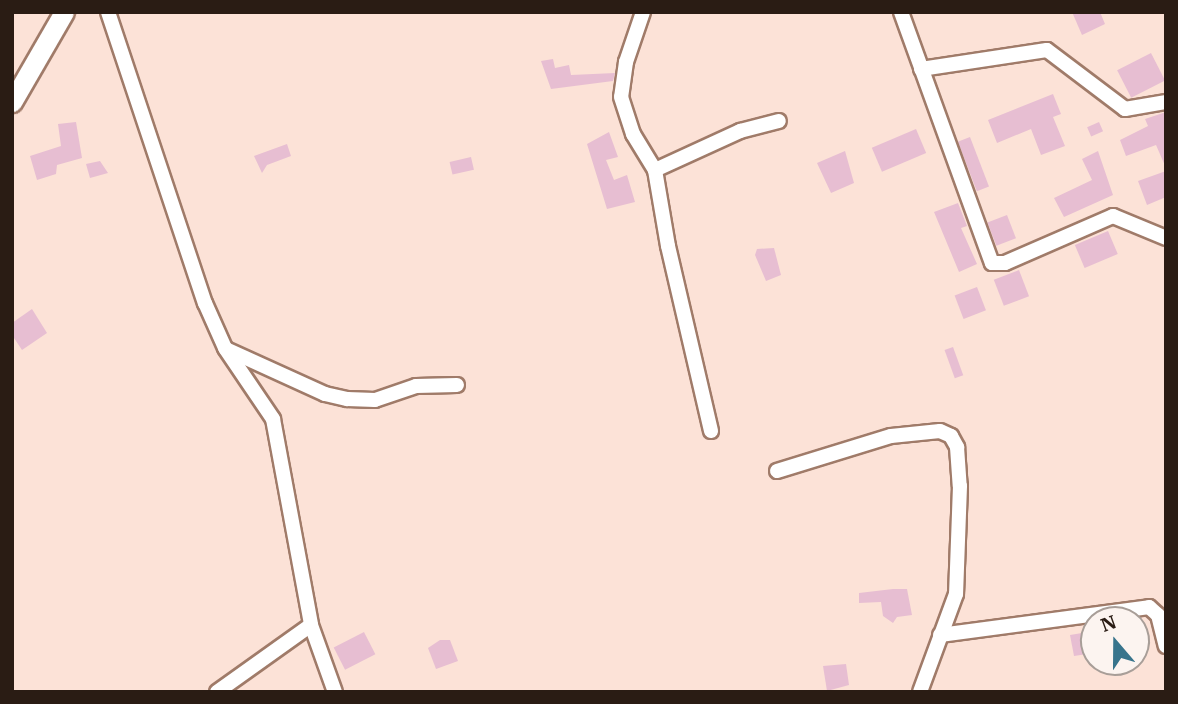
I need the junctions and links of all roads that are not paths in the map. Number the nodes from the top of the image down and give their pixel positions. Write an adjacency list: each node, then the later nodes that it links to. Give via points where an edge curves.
1 (64, 12): 6 (street)
2 (108, 12): 11 (street, via 205,303)
3 (643, 12): 9 (street, via 626,62 621,97 633,134)
4 (901, 12): 5 (street)
5 (921, 69): 7 (street, via 1047,50 1125,109); 10 (street, via 992,264 1005,263 1114,216)
6 (12, 102)
7 (1166, 102)
8 (779, 121): 9 (street, via 740,131)
9 (655, 170): 13 (street)
10 (1166, 238)
11 (225, 348): 12 (street, via 325,394 346,399 375,400 416,386); 15 (street, via 274,419)
12 (457, 385)
13 (711, 431)
14 (777, 471): 16 (street, via 891,436 940,431 951,436 957,447 960,486 956,594)
15 (311, 625): 18 (street); 19 (street)
16 (940, 635): 17 (street, via 1149,607 1158,615); 20 (street)
17 (1166, 646)
18 (217, 692)
19 (335, 692)
20 (920, 692)

